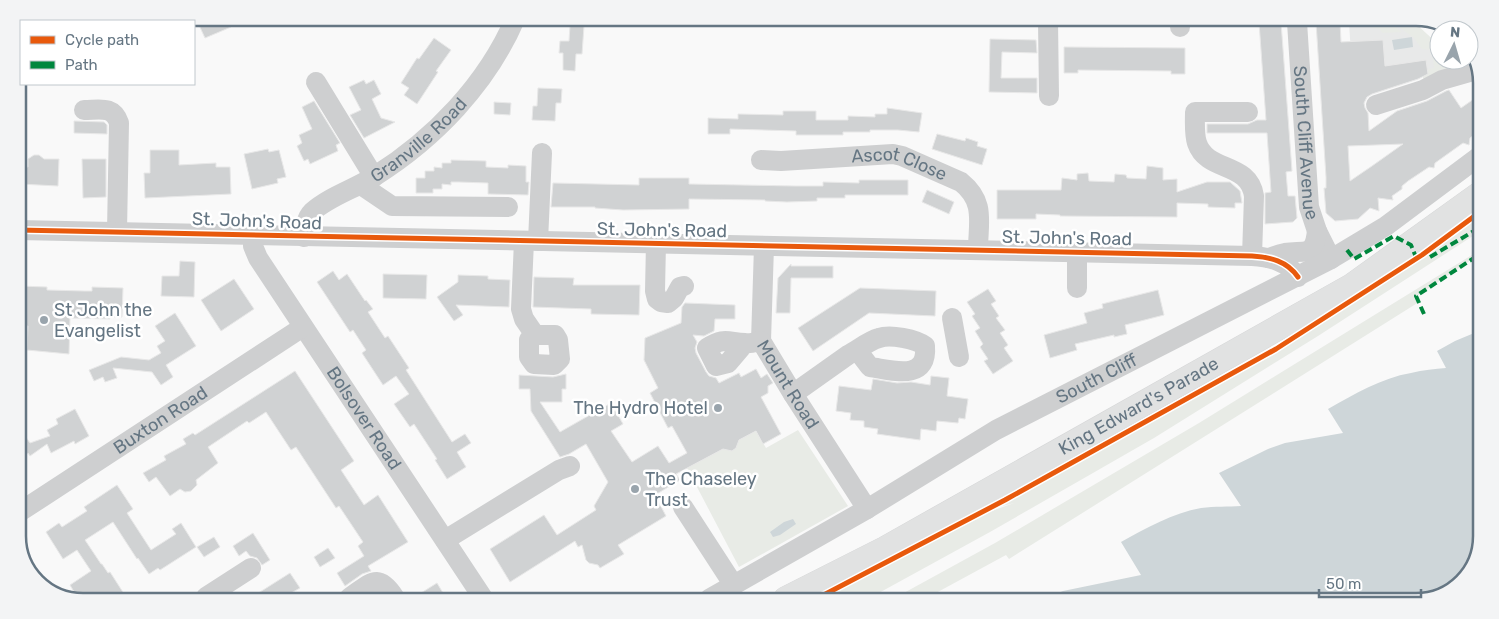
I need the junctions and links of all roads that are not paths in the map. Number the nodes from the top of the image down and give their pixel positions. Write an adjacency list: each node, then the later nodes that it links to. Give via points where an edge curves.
1 (512, 26): 13 (street, Granville Road, via 499,51 470,93 441,126 412,152)
2 (1048, 26): 6 (street)
3 (1298, 26): 18 (street, South Cliff Avenue, via 1309,207)
4 (1472, 70): 7 (street)
5 (316, 82): 13 (street)
6 (1049, 96)
7 (1376, 105)
8 (84, 110): 17 (street, via 107,110 116,116 119,123)
9 (1248, 112): 26 (street, via 1195,112 1196,133 1203,153 1246,177 1253,187)
10 (542, 153): 21 (street)
11 (761, 160): 24 (street, Ascot Close, via 875,154 902,156 970,189 979,209)
12 (1473, 161): 27 (street, South Cliff, via 1386,226)
13 (368, 181): 15 (street, via 392,206); 20 (street, Granville Road, via 310,214)
14 (1473, 199): 51 (main road, King Edward's Parade, via 1352,286 885,549)
15 (508, 207)
16 (26, 230): 17 (street, St. John's Road)
17 (117, 231): 19 (street, St. John's Road)
18 (1317, 232): 26 (street, St. John's Road, via 1313,248 1306,252); 27 (street, South Cliff Avenue)
19 (253, 235): 20 (street, St. John's Road); 32 (street, Bolsover Road, via 258,258)
20 (304, 237): 21 (street, St. John's Road)
21 (531, 241): 22 (street, St. John's Road); 33 (street, via 521,309)
22 (656, 243): 23 (street, St. John's Road); 29 (street, via 657,299 668,303)
23 (764, 246): 24 (street, St. John's Road); 38 (street, Mount Road, via 753,342)
24 (978, 250): 25 (street, St. John's Road)
25 (1077, 252): 26 (street, St. John's Road); 30 (street)
26 (1260, 257): 28 (street, St. John's Road, via 1282,262)
27 (1332, 259): 28 (street, South Cliff)
28 (1298, 277): 42 (street, South Cliff, via 996,430)
29 (684, 286)
30 (1077, 288)
31 (952, 318): 34 (street)
32 (303, 327): 41 (street, Buxton Road); 43 (street, Bolsover Road)
33 (535, 335)
34 (956, 338): 35 (street); 37 (street)
35 (925, 346): 36 (street, via 911,339 884,337); 36 (street, via 922,363 917,369 904,372 870,368)
36 (858, 350): 38 (street)
37 (959, 357)
38 (793, 394): 42 (street, Mount Road)
39 (570, 466): 43 (street)
40 (683, 507): 45 (street)
41 (26, 508)
42 (867, 509): 45 (street, South Cliff)
43 (445, 540): 49 (street, Bolsover Road)
44 (251, 568): 46 (street)
45 (734, 584): 50 (street, South Cliff)
46 (212, 593)
47 (356, 593): 48 (street, via 379,581 386,584)
48 (392, 593)
49 (480, 593)
50 (719, 593)
51 (798, 593)

